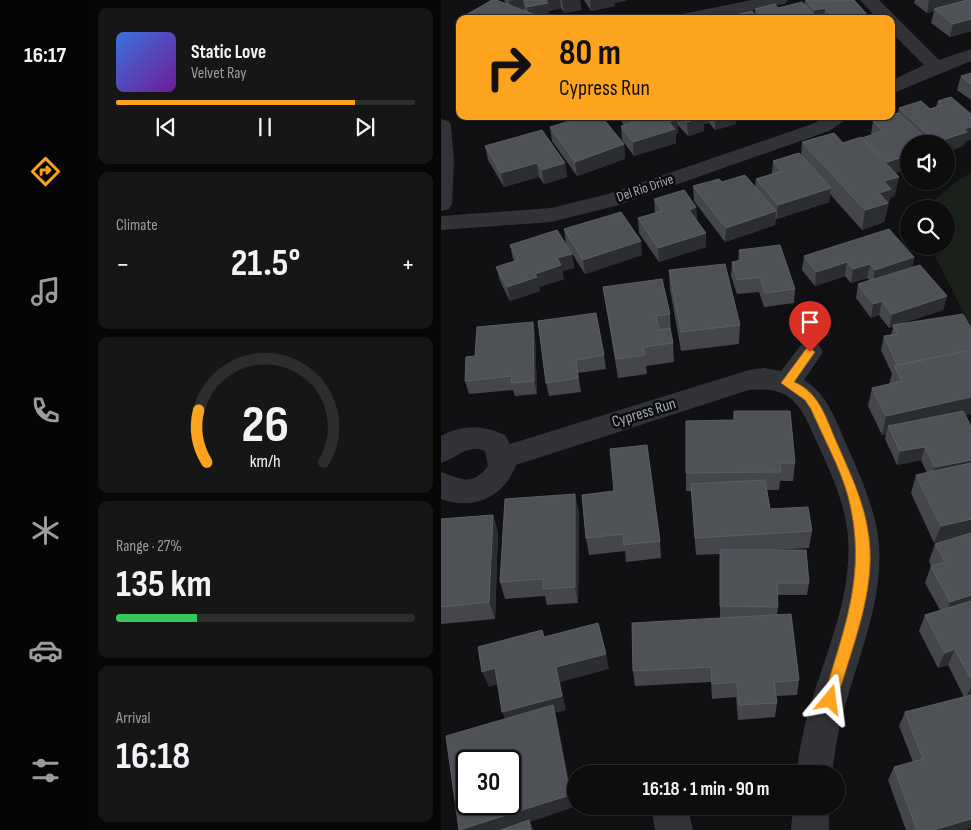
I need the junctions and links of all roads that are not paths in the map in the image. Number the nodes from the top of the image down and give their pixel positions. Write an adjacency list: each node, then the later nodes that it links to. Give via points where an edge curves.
1 (779, 0): 3 (street)
2 (869, 0): 4 (street)
3 (703, 15)
4 (883, 15)
5 (895, 26): 7 (street)
6 (971, 55): 7 (street)
7 (935, 67): 8 (street)
8 (895, 86)
9 (834, 120): 12 (street, Del Rio Drive, via 615,199 551,215)
10 (441, 125): 11 (street)
11 (441, 204)
12 (441, 223)
13 (810, 352): 14 (street)
14 (787, 383): 16 (street, Cypress Run, via 760,378 749,380); 18 (street, Cypress Run, via 809,397 816,407 853,495 863,537 862,583 857,608 824,719)
15 (441, 452): 16 (street, via 456,441 477,437 495,443)
16 (503, 458): 17 (street, via 503,467 497,476 478,490 454,492)
17 (441, 484)
18 (816, 765)
19 (671, 815): 21 (street)
20 (811, 815): 22 (street)
21 (674, 830)
22 (810, 830)

